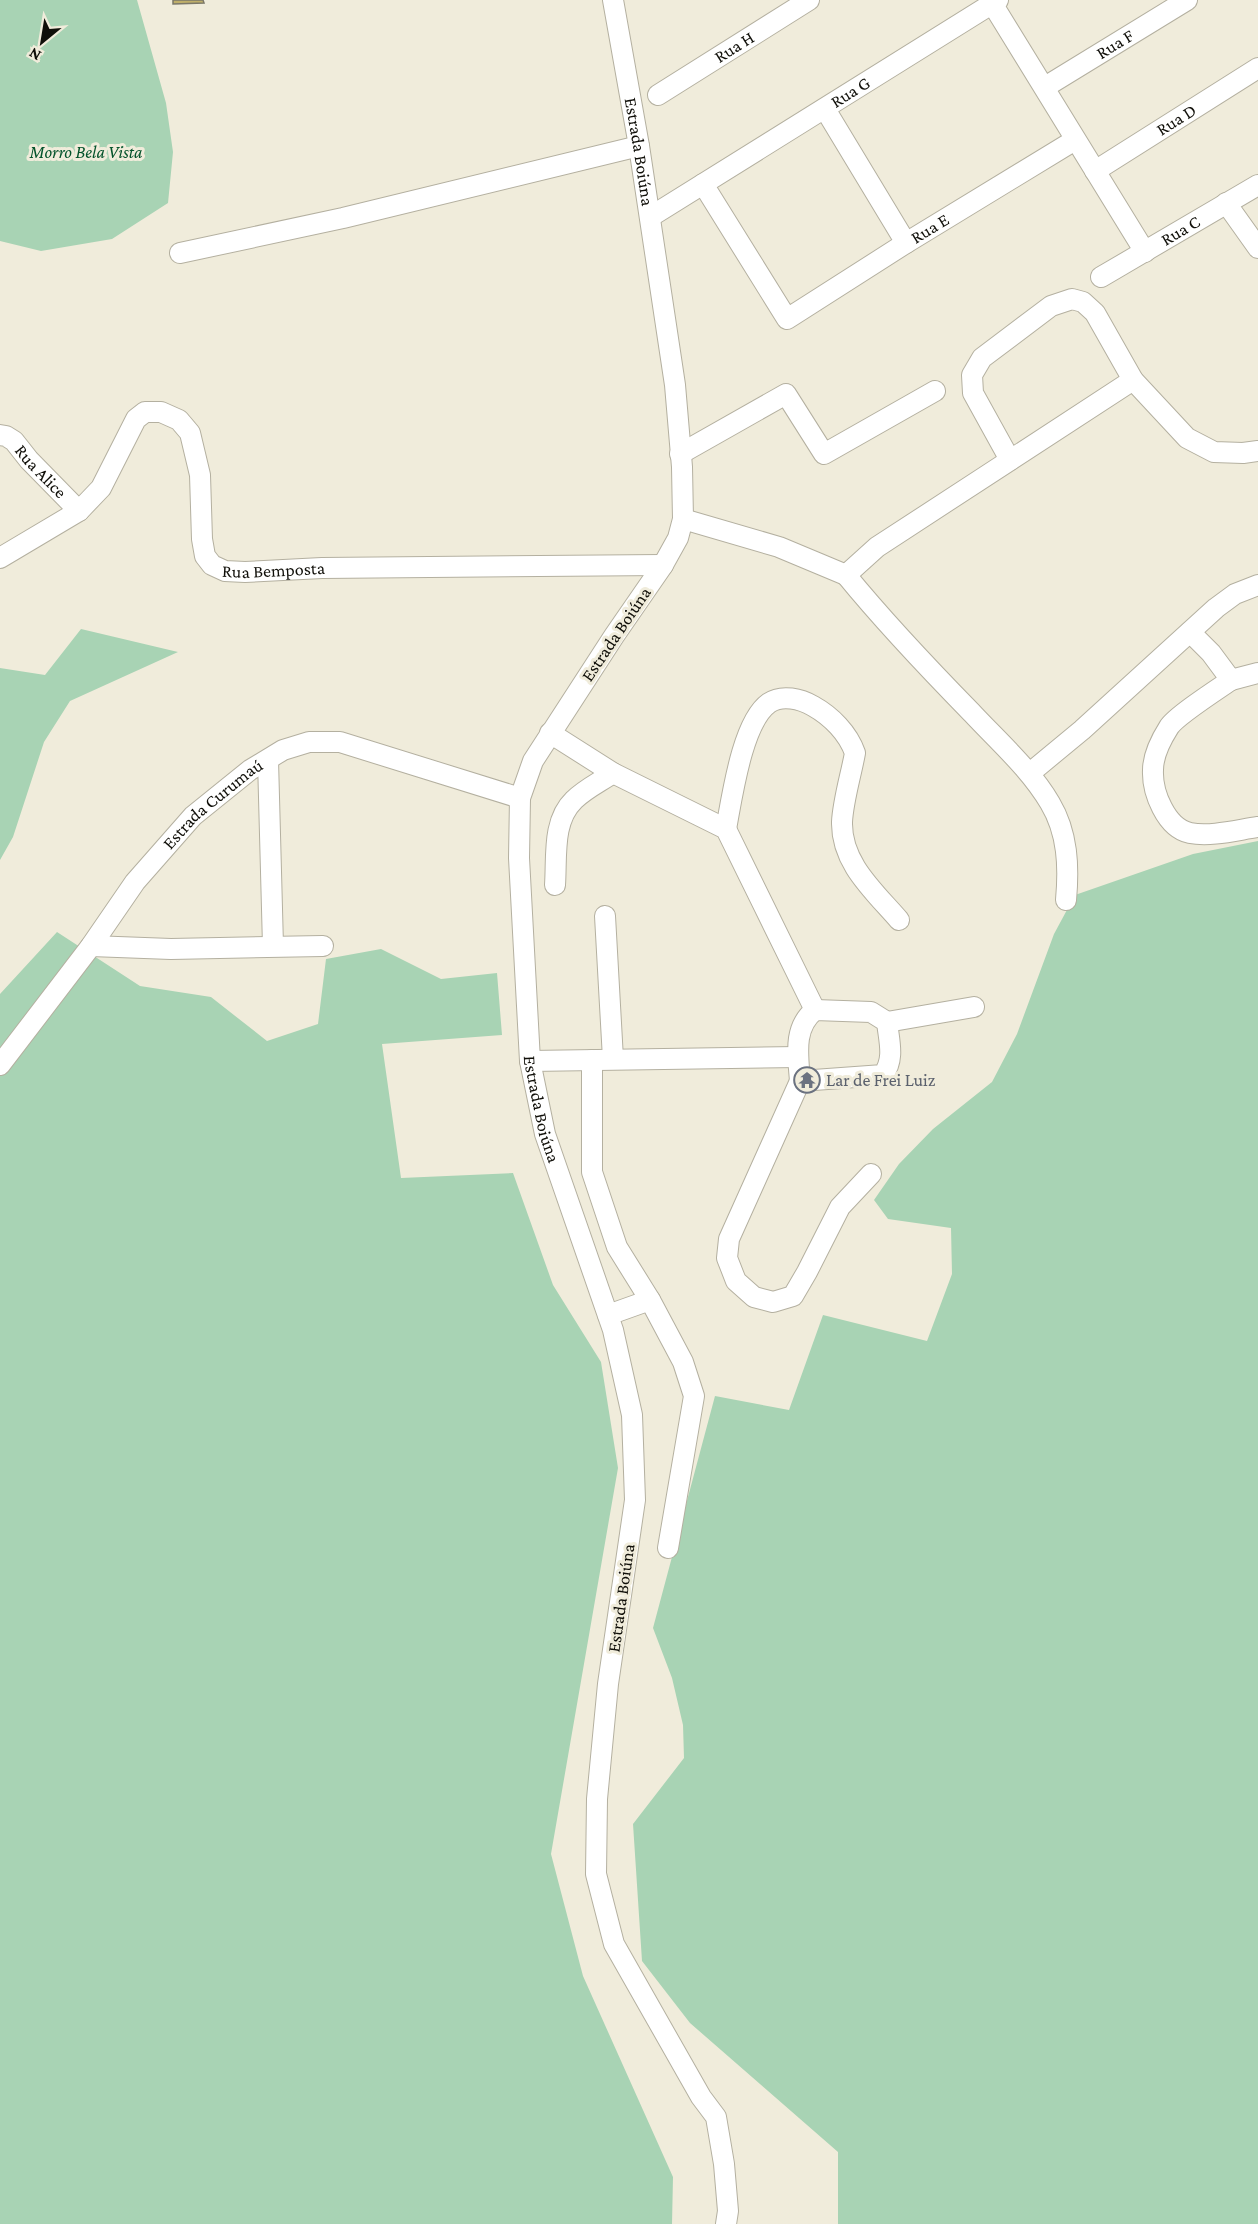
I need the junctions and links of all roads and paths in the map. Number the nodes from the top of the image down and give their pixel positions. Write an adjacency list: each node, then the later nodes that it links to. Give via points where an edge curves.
1 (613, 0): 10 (street, Estrada Boiúna)
2 (809, 0): 7 (street, Rua H)
3 (1187, 0): 6 (street, Rua F)
4 (994, 1): 6 (street); 8 (street, Rua G)
5 (1258, 68): 11 (street, Rua D)
6 (1044, 87): 9 (street)
7 (658, 95)
8 (825, 109): 12 (street, Rua G); 16 (street)
9 (1075, 140): 11 (street); 16 (street, Rua E)
10 (639, 146): 15 (street, Estrada Boiúna); 19 (street, via 344,218)
11 (1095, 171): 18 (street)
12 (703, 184): 15 (street, Rua G); 16 (street, Rua E, via 788,319)
13 (1258, 185): 14 (street, Rua C)
14 (1226, 203): 17 (street); 18 (street, Rua C)
15 (650, 216): 25 (street, Estrada Boiúna, via 675,385)
16 (906, 243)
17 (1258, 249)
18 (1145, 252): 20 (street, Rua C)
19 (180, 253)
20 (1101, 277)
21 (1133, 380): 24 (street, via 1187,438 1214,452); 26 (street); 26 (street, via 1095,313 1083,302 1072,299 1051,306 982,358 972,375 974,393)
22 (935, 392): 25 (street, via 824,454 786,394)
23 (0, 435): 27 (street, Rua Alice, via 14,441)
24 (1258, 451)
25 (680, 454): 28 (street, Estrada Boiúna)
26 (1010, 460): 31 (street, via 877,547)
27 (79, 511): 29 (street, Rua Bemposta); 30 (street, Rua Bemposta, via 101,488 136,419 145,412 161,412 179,420 190,433 200,475 205,556 225,571)
28 (683, 519): 30 (street, Estrada Boiúna); 31 (street, via 779,547)
29 (0, 558)
30 (663, 565): 36 (street, Estrada Boiúna)
31 (846, 575): 39 (street, via 887,625)
32 (1258, 585): 33 (street, via 1235,594)
33 (1190, 632): 35 (street); 39 (street)
34 (1258, 673): 35 (street)
35 (1231, 680): 41 (street, via 1170,725 1152,769 1159,804 1173,824 1188,833)
36 (550, 733): 38 (street); 40 (street, Estrada Boiúna, via 533,761)
37 (268, 760): 40 (street, Estrada Curumaú, via 309,742 340,742); 47 (street, Estrada Curumaú, via 193,816 135,882); 48 (street)
38 (613, 773): 42 (street); 43 (street, via 575,799 563,813 558,825)
39 (1030, 773): 44 (street, via 1051,804 1063,835 1069,872)
40 (520, 798): 56 (street, Estrada Boiúna)
41 (1258, 827)
42 (726, 829): 46 (street, via 750,728 768,703 783,698 802,700 828,714 852,744 855,753 842,822 847,852 857,871); 51 (street)
43 (555, 885)
44 (1066, 900)
45 (605, 916): 54 (street)
46 (899, 920)
47 (91, 946): 48 (street); 57 (street, Estrada Curumaú)
48 (273, 946): 49 (street)
49 (323, 946)
50 (974, 1007): 52 (street)
51 (815, 1010): 52 (street, via 871,1012); 53 (street, via 804,1020)
52 (887, 1022): 58 (street, via 891,1058 883,1075)
53 (798, 1057): 54 (street); 58 (street)
54 (613, 1059): 55 (street)
55 (592, 1060): 56 (street); 60 (street, via 592,1172 617,1247)
56 (530, 1061): 61 (street, Estrada Boiúna, via 545,1134)
57 (0, 1065)
58 (800, 1081): 59 (street, via 729,1239 727,1258 736,1281 754,1298 773,1302 793,1296 840,1207)
59 (871, 1174)
60 (650, 1300): 61 (street); 62 (street, via 683,1362 694,1396)
61 (608, 1315): 63 (street, Estrada Boiúna, via 632,1415 636,1463 635,1500 607,1695 597,1799 596,1874 614,1944 701,2097 716,2116 724,2164)
62 (668, 1548)
63 (726, 2224)

